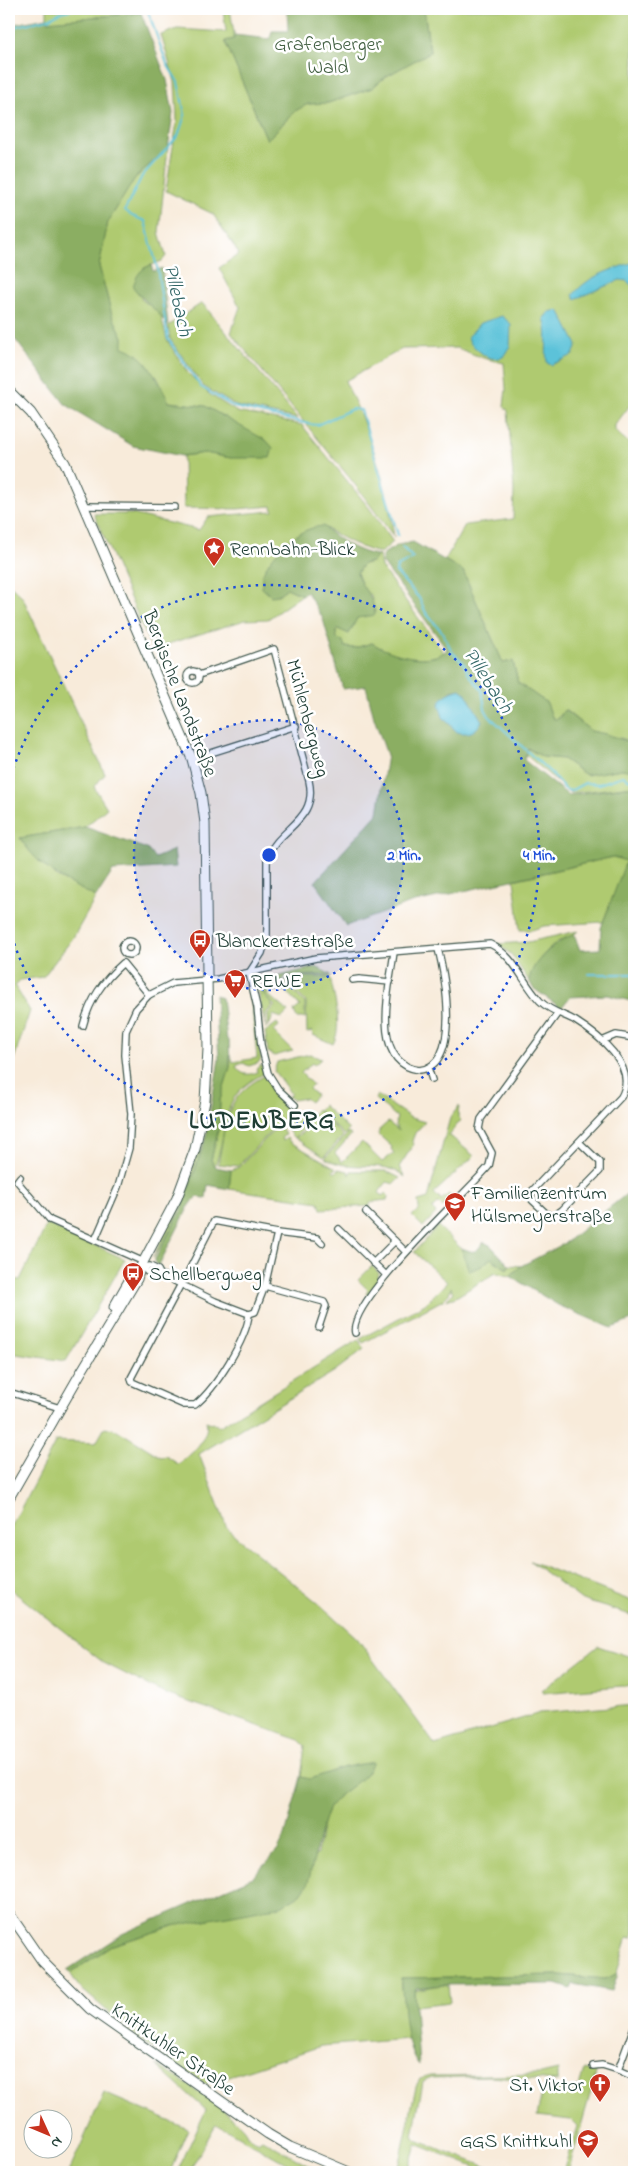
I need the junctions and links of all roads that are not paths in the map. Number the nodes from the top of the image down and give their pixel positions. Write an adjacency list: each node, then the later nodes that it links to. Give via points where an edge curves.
1 (9, 390): 2 (main road, Bergische Landstraße, via 31,413 53,444)
2 (84, 506): 3 (street); 6 (main road, Bergische Landstraße)
3 (175, 507)
4 (199, 675): 5 (street, Mühlenbergweg, via 274,649)
5 (296, 726): 6 (street); 11 (street, Mühlenbergweg, via 311,789 310,801 300,819 272,847 267,857 267,935 262,953)
6 (192, 759): 13 (main road, Bergische Landstraße, via 205,824)
7 (438, 949): 8 (street); 16 (street, via 490,944 507,955 532,992); 20 (street, via 447,989 448,1013 442,1052)
8 (394, 952): 11 (street, via 316,958); 14 (street)
9 (126, 954): 10 (street)
10 (123, 963): 15 (street); 17 (street, via 98,989)
11 (249, 973): 13 (street); 22 (street, via 268,1073 278,1089)
12 (352, 980): 14 (street)
13 (207, 981): 15 (street, via 173,983); 33 (main road, Bergische Landstraße, via 207,1072 200,1129 182,1186)
14 (390, 982): 20 (street, via 389,1047 397,1059 414,1070)
15 (149, 995): 28 (street, via 136,1009 126,1030 131,1114 129,1148 118,1187)
16 (558, 1013): 19 (street, via 577,1022); 31 (street, via 481,1119 479,1129 492,1153 489,1166)
17 (83, 1026)
18 (634, 1038): 19 (street, via 616,1035)
19 (602, 1041): 23 (street, via 625,1071 626,1086 621,1097)
20 (428, 1068): 21 (street)
21 (432, 1080)
22 (295, 1105)
23 (579, 1142): 23 (street, via 531,1192 532,1200 548,1215 556,1215 562,1210 600,1171 600,1162)
24 (20, 1177): 28 (street, via 17,1181 45,1216)
25 (366, 1212): 29 (street)
26 (339, 1229): 32 (street)
27 (277, 1233): 30 (street, via 317,1238); 35 (street, via 214,1221); 36 (street)
28 (95, 1240): 33 (street)
29 (395, 1241): 31 (street); 32 (street)
30 (322, 1243)
31 (406, 1252): 34 (street)
32 (373, 1263): 34 (street)
33 (142, 1266): 35 (street, via 146,1272 160,1274); 41 (main road, Bergische Landstraße, via 127,1298)
34 (384, 1274): 39 (street, via 354,1323)
35 (182, 1284): 37 (street); 37 (street, via 131,1378 132,1382 184,1405 195,1405 208,1392 246,1330)
36 (265, 1286): 37 (street, via 256,1309); 38 (street, via 324,1302 326,1306)
37 (249, 1314)
38 (319, 1327)
39 (355, 1333)
40 (9, 1392): 41 (street)
41 (60, 1408): 42 (main road, Bergische Landstraße)
42 (9, 1498)
43 (9, 1913): 48 (main road, Knittkuhler Straße, via 51,1972 100,2018 251,2124)
44 (634, 2027): 46 (street)
45 (593, 2066): 46 (street)
46 (618, 2070): 47 (street)
47 (634, 2076)
48 (329, 2168): 49 (main road, Knittkuhler Straße)
49 (349, 2172)

